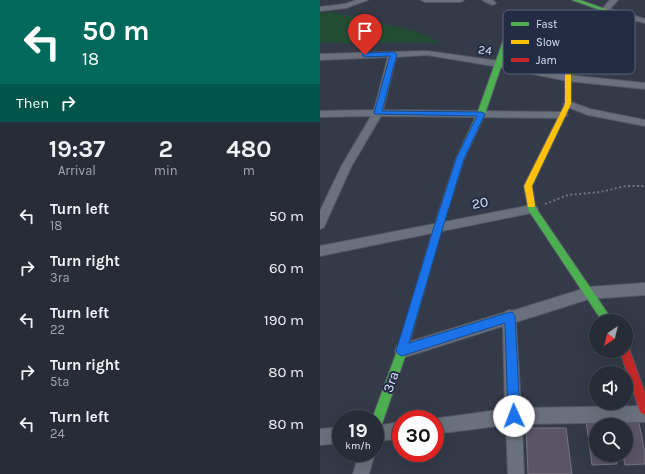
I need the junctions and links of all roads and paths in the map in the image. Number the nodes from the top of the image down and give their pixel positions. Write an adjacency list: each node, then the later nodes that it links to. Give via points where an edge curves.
1 (364, 0): 6 (street, via 346,6)
2 (425, 0): 3 (street)
3 (460, 0)
4 (574, 0): 7 (street)
5 (614, 0): 7 (street)
6 (320, 9)
7 (605, 10)
8 (635, 18): 9 (street)
9 (645, 21)
10 (503, 49): 13 (street, 3ra)
11 (393, 54): 12 (street, 24); 13 (street, 24, via 427,54); 20 (street)
12 (320, 57)
13 (499, 64): 14 (street, 24); 22 (street, 3ra)
14 (503, 65)
15 (548, 74): 17 (street, 24)
16 (567, 74): 17 (street)
17 (567, 78): 18 (street, 24); 19 (street)
18 (645, 86)
19 (568, 104): 23 (street); 24 (street, via 588,112)
20 (378, 113): 21 (street); 22 (street); 27 (street, via 346,167)
21 (320, 114)
22 (482, 114): 23 (street); 28 (street, 3ra, via 460,159)
23 (563, 116): 26 (street, via 528,186)
24 (645, 123)
25 (645, 186): 26 (path, via 626,186 568,195)
26 (532, 209): 28 (street, 20); 31 (street)
27 (320, 224)
28 (438, 227): 29 (street, 20); 34 (street, 3ra)
29 (320, 251)
30 (645, 288): 31 (street)
31 (589, 293): 32 (street); 33 (street)
32 (603, 314)
33 (510, 316): 34 (street); 39 (street)
34 (402, 351): 37 (street, 3ra)
35 (627, 358): 36 (street)
36 (645, 409)
37 (381, 410)
38 (645, 414): 39 (street)
39 (514, 416): 40 (street); 45 (street)
40 (444, 425)
41 (332, 435): 42 (street)
42 (320, 436)
43 (364, 462): 44 (street)
44 (361, 474)
45 (516, 474)

